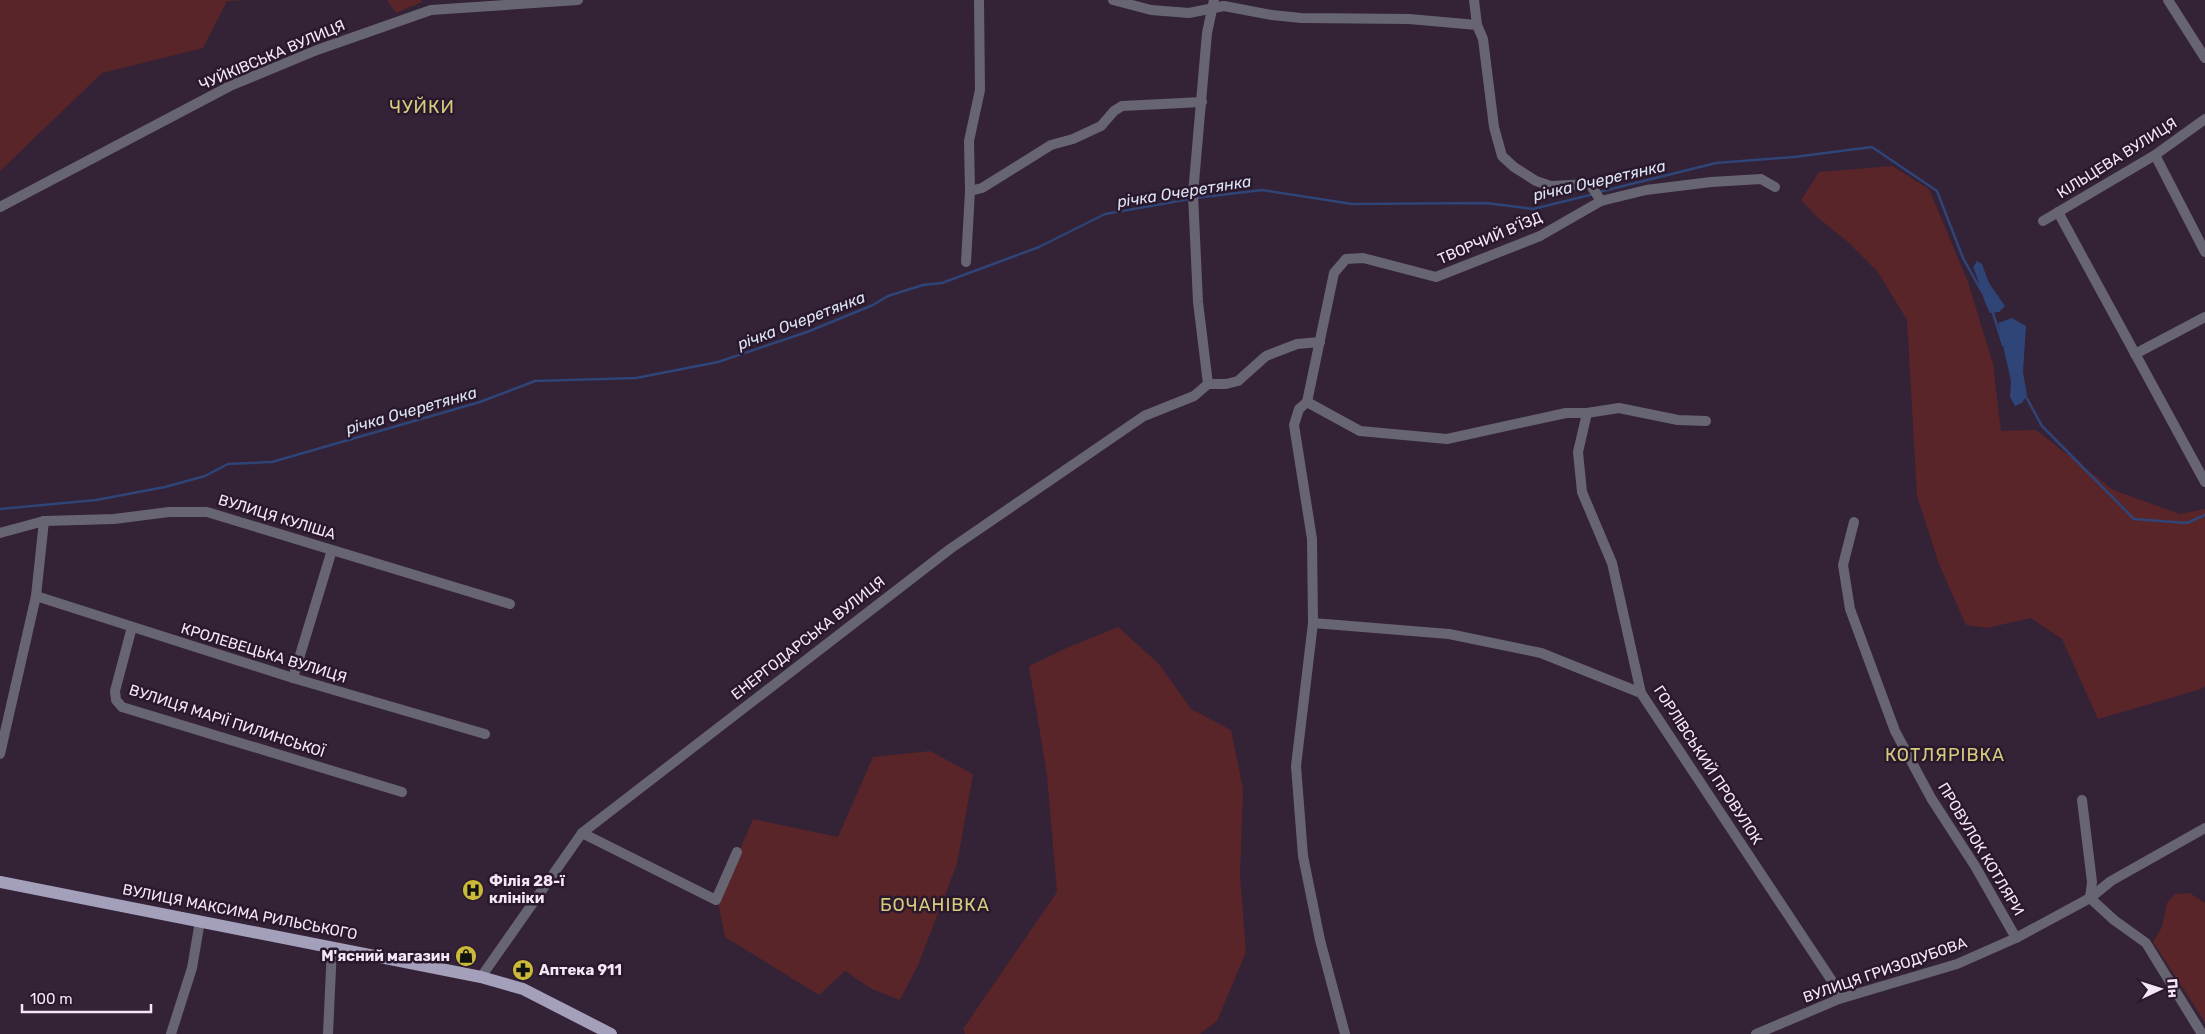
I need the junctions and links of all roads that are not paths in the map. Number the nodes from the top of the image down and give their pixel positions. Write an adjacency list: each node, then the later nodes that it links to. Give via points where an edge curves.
1 (578, 0): 15 (street, ЧУЙКІВСЬКА ВУЛИЦЯ, via 431,10 336,43 230,86)
2 (979, 0): 13 (street, via 980,90 969,141)
3 (1113, 0): 6 (street, via 1151,10 1189,13)
4 (1474, 0): 7 (street)
5 (2168, 0): 8 (street)
6 (1214, 4): 7 (street, via 1301,18 1409,19); 9 (street)
7 (1477, 25): 14 (street, via 1483,40 1494,127 1502,156 1514,168 1551,186 1590,184)
8 (2205, 58)
9 (1202, 102): 13 (street, via 1122,106 1101,126 1052,145 982,188); 23 (street, via 1193,206 1198,302)
10 (2205, 119): 11 (street, КІЛЬЦЕВА ВУЛИЦЯ)
11 (2156, 155): 16 (street, КІЛЬЦЕВА ВУЛИЦЯ); 18 (street)
12 (1775, 187): 14 (street, ТВОРЧИЙ В’ЇЗД, via 1762,179 1711,182 1646,190)
13 (970, 191): 19 (street)
14 (1601, 200): 21 (street, ТВОРЧИЙ В’ЇЗД, via 1540,236 1436,277 1364,258 1346,259 1334,273)
15 (0, 207)
16 (2058, 212): 17 (street, КІЛЬЦЕВА ВУЛИЦЯ); 22 (street)
17 (2043, 220)
18 (2205, 252)
19 (966, 262)
20 (2205, 317): 22 (street)
21 (1320, 342): 23 (street, via 1297,344 1266,356 1238,381); 24 (street)
22 (2135, 354): 27 (street)
23 (1208, 384): 43 (street, ЕНЕРГОДАРСЬКА ВУЛИЦЯ, via 1194,396 1144,416 950,549)
24 (1307, 402): 25 (street, via 1360,431 1448,439 1566,413); 34 (street, via 1299,409 1294,425 1312,539)
25 (1587, 413): 26 (street, via 1619,408 1678,420); 37 (street, ГОРЛІВСЬКИЙ ПРОВУЛОК, via 1578,452 1582,492 1612,563)
26 (1706, 421)
27 (2205, 482)
28 (44, 521): 30 (street, ВУЛИЦЯ КУЛІША); 31 (street, ВУЛИЦЯ КУЛІША, via 207,512); 32 (street)
29 (1854, 522): 48 (street, ПРОВУЛОК КОТЛЯРИ, via 1843,564 1850,609 1896,731 1931,798)
30 (0, 533)
31 (332, 550): 33 (street, ВУЛИЦЯ КУЛІША); 36 (street)
32 (36, 596): 35 (street, КРОЛЕВЕЦЬКА ВУЛИЦЯ); 39 (street)
33 (510, 604)
34 (1313, 623): 37 (street, via 1449,634 1541,653); 55 (street, via 1296,766 1303,856 1320,940)
35 (132, 627): 36 (street, КРОЛЕВЕЦЬКА ВУЛИЦЯ); 40 (street, ВУЛИЦЯ МАРІЇ ПИЛИНСЬКОЇ, via 114,691 122,707)
36 (293, 678): 38 (street, КРОЛЕВЕЦЬКА ВУЛИЦЯ)
37 (1641, 693): 51 (street, ГОРЛІВСЬКИЙ ПРОВУЛОК, via 1834,984)
38 (485, 734)
39 (0, 754)
40 (402, 792)
41 (2082, 800): 46 (street, via 2092,882)
42 (2205, 828): 46 (street, ВУЛИЦЯ ГРИЗОДУБОВА, via 2111,881)
43 (582, 833): 44 (street, via 716,900); 50 (street, ЕНЕРГОДАРСЬКА ВУЛИЦЯ)
44 (737, 852)
45 (0, 882): 47 (main road, ВУЛИЦЯ МАКСИМА РИЛЬСЬКОГО)
46 (2090, 898): 48 (street, ВУЛИЦЯ ГРИЗОДУБОВА); 57 (street, via 2146,943)
47 (200, 921): 49 (main road, ВУЛИЦЯ МАКСИМА РИЛЬСЬКОГО); 52 (street, via 192,968)
48 (2016, 938): 51 (street, ВУЛИЦЯ ГРИЗОДУБОВА, via 1957,964)
49 (332, 947): 50 (main road, ВУЛИЦЯ МАКСИМА РИЛЬСЬКОГО); 53 (street)
50 (481, 977): 54 (main road, ВУЛИЦЯ МАКСИМА РИЛЬСЬКОГО, via 523,989)
51 (1839, 999): 56 (street, ВУЛИЦЯ ГРИЗОДУБОВА)
52 (171, 1034)
53 (328, 1034)
54 (611, 1034)
55 (1345, 1034)
56 (1756, 1034)
57 (2202, 1034)

